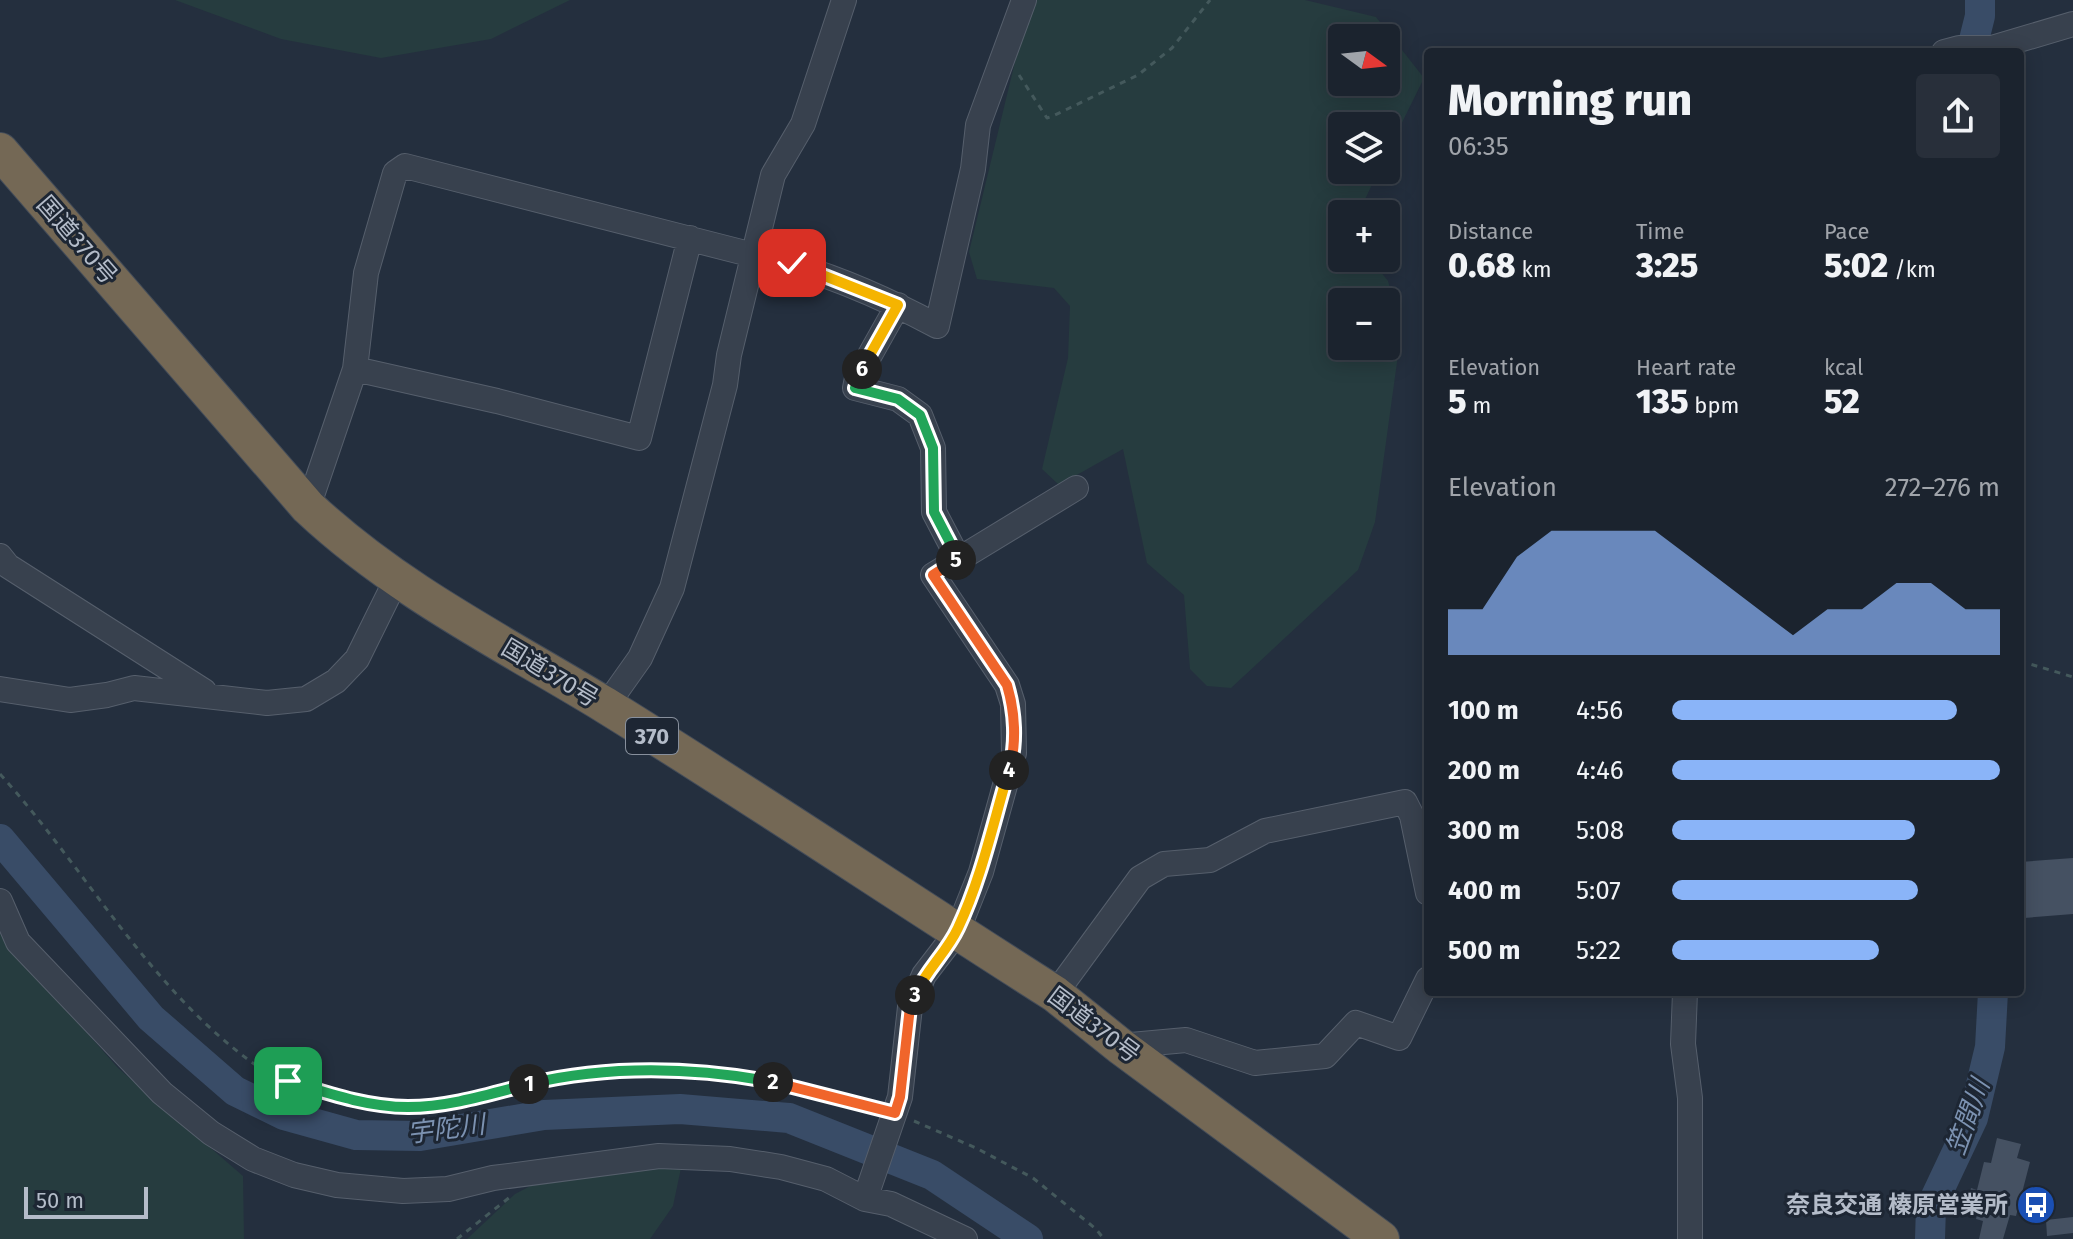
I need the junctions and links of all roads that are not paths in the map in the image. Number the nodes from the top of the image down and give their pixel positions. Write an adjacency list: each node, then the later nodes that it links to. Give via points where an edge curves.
1 (844, 0): 7 (street, via 803,124 773,175)
2 (1024, 0): 8 (street, via 978,125 937,326)
3 (2073, 24): 4 (street)
4 (1992, 48)
5 (0, 151): 11 (highway, 国道370号 / 370)
6 (690, 238): 7 (street); 9 (street, via 639,438); 9 (street, via 405,166 395,173 366,273)
7 (753, 255): 8 (street, via 792,263); 17 (street, via 672,588 640,658)
8 (898, 305): 13 (street, via 855,388 898,399 920,415 933,448 934,512)
9 (355, 369): 11 (street)
10 (1076, 488): 13 (street)
11 (308, 507): 14 (highway, 国道370号 / 370)
12 (0, 556): 16 (street)
13 (958, 558): 20 (street, via 933,575 1007,685 1013,704 1014,753 981,872)
14 (396, 580): 16 (street, via 357,659 336,681 306,699 267,703); 17 (highway, 国道370号 / 370)
15 (0, 689): 16 (street, via 70,700 134,688)
16 (209, 695)
17 (606, 706): 20 (highway, 国道370号 / 370)
18 (1424, 874): 22 (street, via 1405,802 1265,831 1210,860 1164,864 1140,878)
19 (0, 901): 25 (street, via 18,942 162,1093 211,1133 253,1159 294,1175 337,1185 448,1189 659,1156 781,1167)
20 (957, 932): 22 (highway, 国道370号 / 370); 25 (street, via 924,975 910,1007 900,1097)
21 (1424, 987): 24 (street, via 1399,1038 1356,1023 1325,1056 1255,1063 1186,1040)
22 (1055, 994): 24 (highway, 国道370号 / 370)
23 (1685, 996): 28 (street)
24 (1120, 1046): 27 (highway, 国道370号 / 370)
25 (866, 1196): 26 (street)
26 (965, 1239)
27 (1381, 1239)
28 (1690, 1239)

